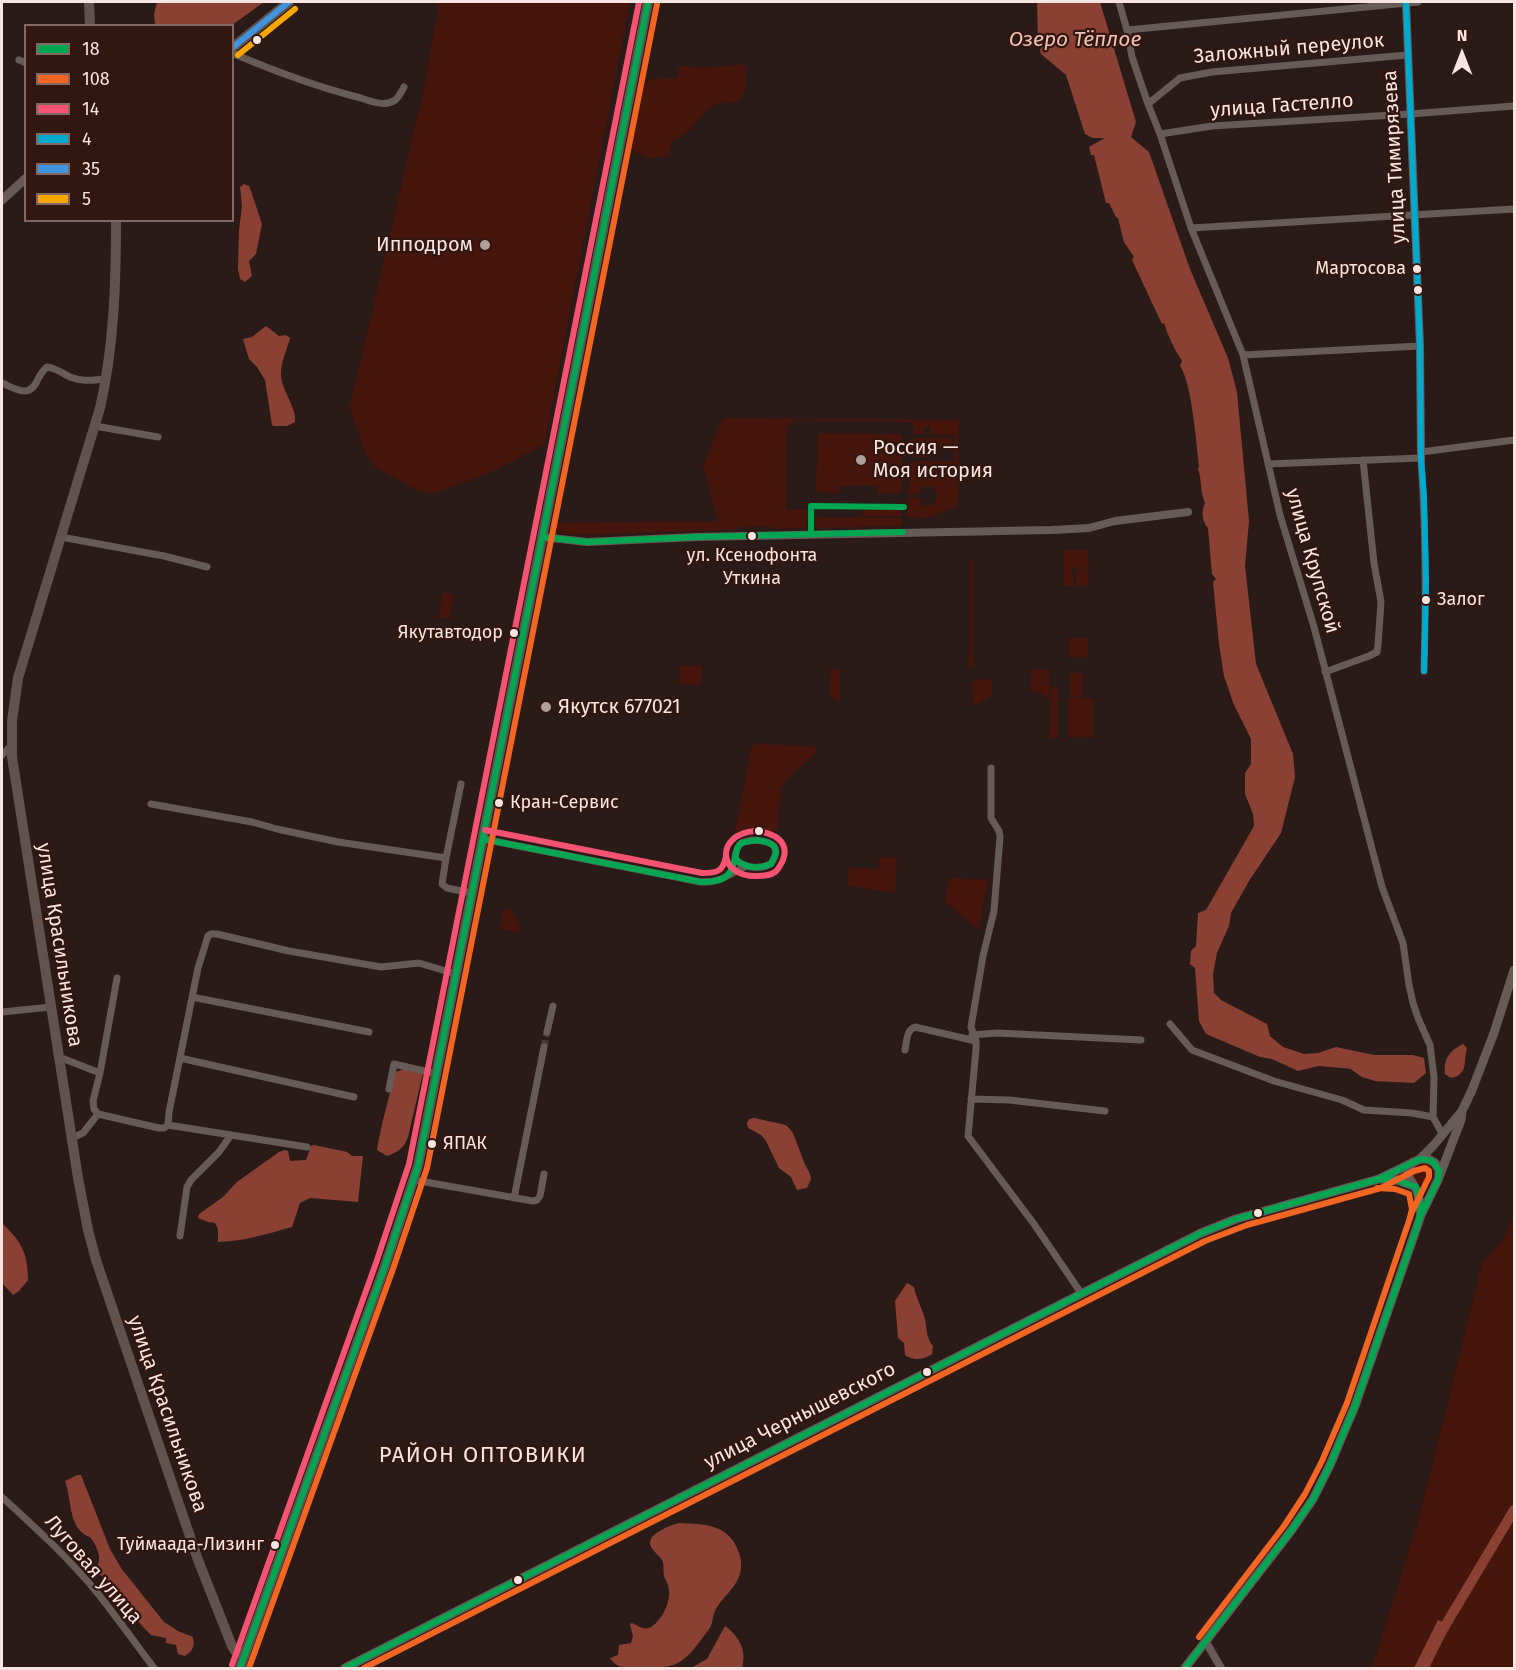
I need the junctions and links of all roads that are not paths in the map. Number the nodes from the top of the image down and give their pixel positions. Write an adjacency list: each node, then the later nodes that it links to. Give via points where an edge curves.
1 (89, 2): 7 (main road)
2 (290, 2): 9 (main road)
3 (648, 2): 35 (main road)
4 (1119, 2): 8 (street, улица Крупской)
5 (1406, 2): 6 (street); 8 (street); 11 (street, улица Тимирязева)
6 (1418, 2)
7 (90, 24)
8 (1127, 30): 13 (street, улица Крупской)
9 (234, 46)
10 (234, 54): 12 (street, via 381,104 399,97)
11 (1407, 55): 13 (street, Заложный переулок, via 1185,76); 15 (street, улица Тимирязева)
12 (404, 87)
13 (1148, 104): 16 (street, улица Крупской)
14 (1515, 106): 15 (street, улица Гастелло)
15 (1410, 114): 16 (street, улица Гастелло, via 1212,126); 20 (street, улица Тимирязева)
16 (1160, 134): 22 (street, улица Крупской)
17 (24, 180): 18 (main road)
18 (2, 200)
19 (1515, 209): 20 (street)
20 (1415, 216): 22 (street); 23 (street, улица Тимирязева)
21 (116, 222): 25 (main road, улица Красильникова, via 115,285)
22 (1191, 228): 24 (street, улица Крупской)
23 (1420, 346): 24 (street); 30 (street, улица Тимирязева)
24 (1243, 355): 32 (street, улица Крупской)
25 (106, 379): 26 (street, via 73,378 47,367 29,391); 27 (main road, улица Красильникова)
26 (2, 383)
27 (95, 426): 28 (street); 34 (main road, улица Красильникова)
28 (158, 437)
29 (1515, 440): 30 (street)
30 (1421, 455): 31 (street); 37 (street, улица Тимирязева, via 1426,581)
31 (1363, 460): 32 (street); 38 (street, via 1381,602 1377,652)
32 (1268, 464): 38 (street, улица Крупской)
33 (1188, 512): 35 (street, via 1052,530 587,542)
34 (62, 537): 36 (street); 39 (main road, улица Красильникова, via 18,678)
35 (543, 537): 44 (main road)
36 (207, 567)
37 (1424, 671)
38 (1325, 672): 74 (street, улица Крупской, via 1382,887 1403,943 1413,1003 1430,1045)
39 (11, 746): 40 (street); 55 (main road, улица Красильникова)
40 (2, 755)
41 (991, 768): 60 (street, via 991,818 1000,837 994,911 971,1027)
42 (460, 784): 45 (street)
43 (152, 804): 45 (street, via 338,842)
44 (483, 839): 48 (street, via 701,882); 49 (main road)
45 (446, 858): 49 (street, via 442,884)
46 (735, 858): 47 (street); 47 (street, via 743,841 766,841 775,847 771,864); 48 (street)
47 (747, 866): 48 (street)
48 (726, 877)
49 (472, 892): 51 (main road)
50 (1515, 970): 72 (main road, улица Чернышевского)
51 (456, 974): 53 (street, via 419,963 381,967 211,934); 67 (main road)
52 (117, 978): 66 (street)
53 (192, 997): 58 (street); 65 (street)
54 (553, 1006): 59 (street)
55 (51, 1007): 56 (street); 64 (main road, улица Красильникова)
56 (2, 1012)
57 (1170, 1024): 74 (street, via 1192,1050 1274,1081 1364,1110)
58 (369, 1032)
59 (547, 1032)
60 (974, 1038): 61 (street, via 997,1032); 63 (street, via 915,1027 908,1032); 70 (street)
61 (1141, 1040)
62 (544, 1047): 86 (street)
63 (905, 1050)
64 (59, 1057): 66 (street); 78 (main road, улица Красильникова)
65 (180, 1058): 69 (street); 75 (street)
66 (100, 1073): 73 (street, via 93,1101)
67 (437, 1074): 68 (street, via 394,1064); 83 (main road)
68 (388, 1089)
69 (354, 1097)
70 (971, 1099): 71 (street); 89 (street, via 968,1136)
71 (1105, 1111)
72 (1462, 1111): 76 (main road, улица Чернышевского); 84 (main road)
73 (98, 1114): 75 (street, via 159,1128); 78 (street, via 83,1133)
74 (1433, 1117): 76 (street)
75 (168, 1125): 77 (street)
76 (1443, 1135): 80 (main road, улица Чернышевского)
77 (231, 1136): 79 (street); 88 (street, via 187,1187)
78 (72, 1138): 92 (main road, улица Красильникова, via 96,1260 198,1560 232,1646)
79 (307, 1147)
80 (1417, 1160): 82 (main road, улица Чернышевского); 84 (main road, via 1435,1163); 85 (main road, via 1408,1173)
81 (544, 1173): 86 (street, via 537,1200)
82 (1379, 1179): 85 (main road); 89 (main road, улица Чернышевского, via 1223,1223)
83 (414, 1180): 86 (street); 92 (main road)
84 (1438, 1180): 85 (main road, via 1428,1189); 87 (main road)
85 (1415, 1187): 87 (main road)
86 (513, 1198)
87 (1421, 1215): 91 (main road, via 1330,1465 1291,1531)
88 (180, 1236)
89 (1081, 1293): 95 (main road, улица Чернышевского)
90 (2, 1497): 93 (street, Луговая улица, via 83,1577)
91 (1206, 1642): 96 (main road); 97 (street)
92 (244, 1655): 94 (main road)
93 (154, 1668)
94 (240, 1668)
95 (345, 1668)
96 (1185, 1668)
97 (1221, 1668)

